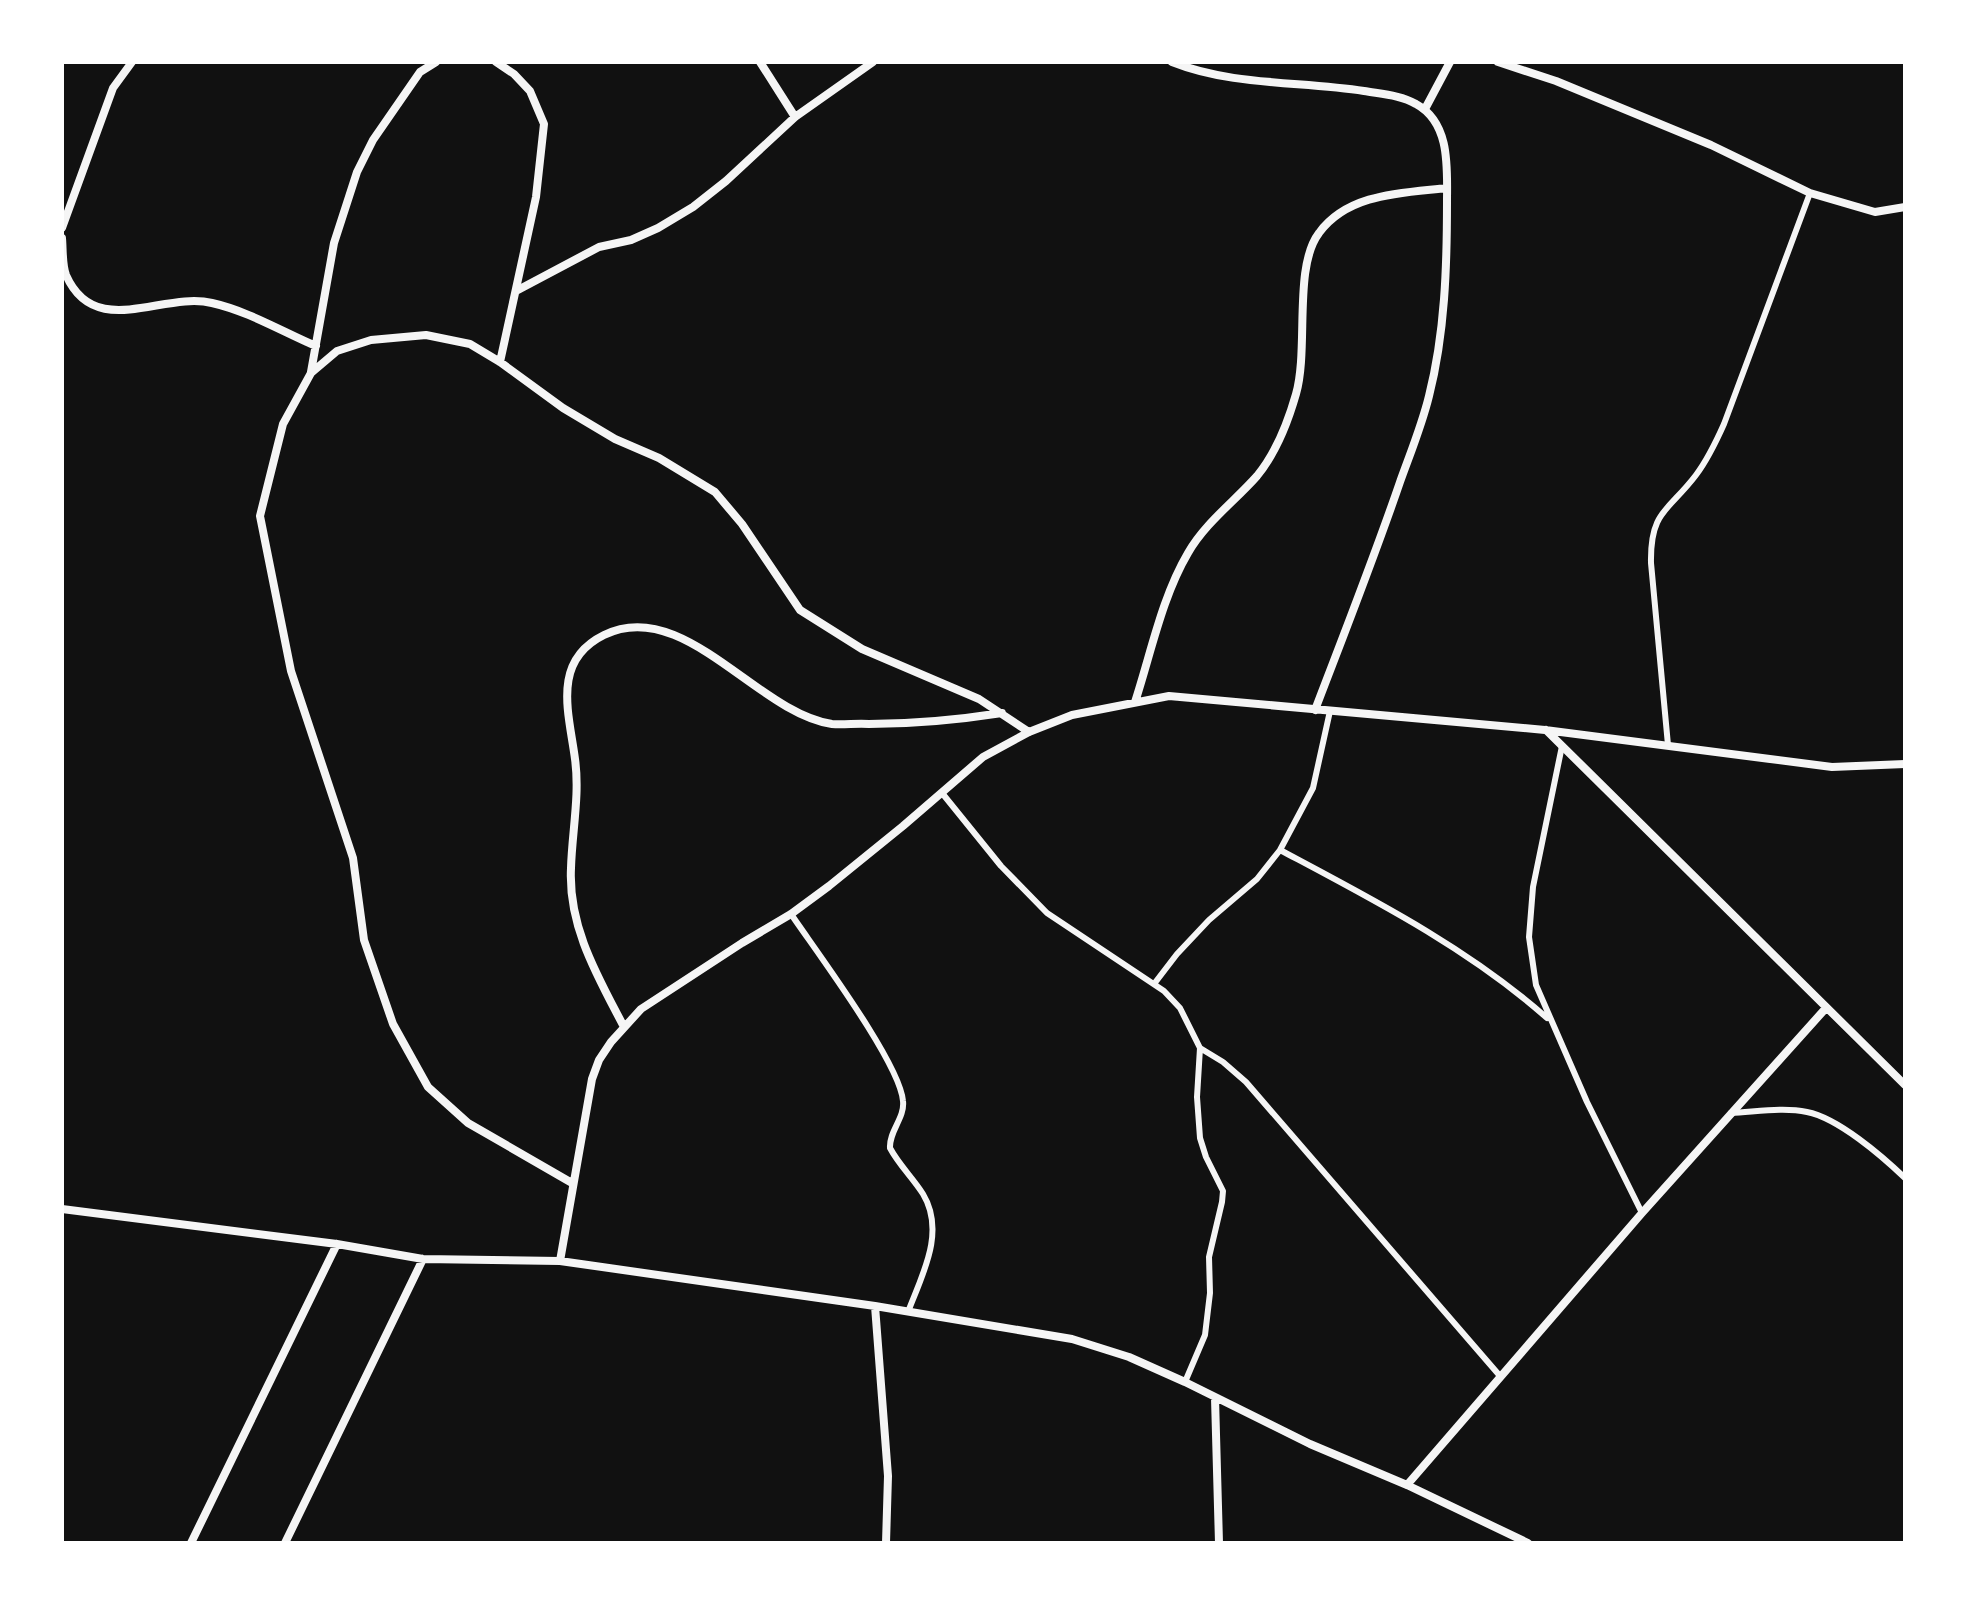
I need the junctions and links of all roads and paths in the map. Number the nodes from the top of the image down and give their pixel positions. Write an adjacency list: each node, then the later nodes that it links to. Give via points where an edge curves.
1 (132, 62): 14 (street, via 113,88)
2 (434, 62): 17 (street, via 408,88 357,172 334,243)
3 (496, 62): 16 (street, via 530,91 544,124 536,197)
4 (760, 62): 10 (street)
5 (873, 62): 10 (street)
6 (1172, 62): 9 (street, via 1236,78 1399,97)
7 (1450, 62): 9 (street)
8 (1498, 62): 12 (street, via 1711,145)
9 (1425, 109): 11 (street, via 1443,137)
10 (795, 117): 16 (street, via 693,207 631,240 599,247)
11 (1447, 188): 20 (street, via 1367,201 1337,216 1317,235 1307,261 1304,355 1278,444 1259,473 1188,551); 21 (street, via 1440,334 1429,397)
12 (1810, 193): 13 (street, via 1875,212); 26 (lane, via 1718,436 1694,478 1663,511 1653,534 1651,563)
13 (1905, 207)
14 (62, 228)
15 (62, 238): 17 (street, via 66,274 91,304 124,311 169,302 211,302)
16 (516, 291): 18 (street)
17 (316, 346): 19 (street)
18 (500, 362): 19 (street, via 470,344 426,335 348,347); 23 (street, via 563,408 715,492 800,610 862,649)
19 (311, 373): 40 (street, via 283,424 260,516 291,671 353,858 364,940 393,1024 428,1087 468,1123)
20 (1135, 702): 21 (street, via 1169,696); 25 (street, via 1072,715)
21 (1315, 710): 22 (street)
22 (1330, 711): 24 (street); 30 (lane, via 1313,788)
23 (1002, 713): 25 (street); 35 (street, via 936,723 831,724 785,706 670,633 648,628 611,631 581,650 566,699 576,761 573,916)
24 (1545, 730): 26 (street); 27 (street)
25 (1029, 732): 29 (street, via 983,757)
26 (1668, 745): 28 (street, via 1832,767)
27 (1562, 746): 33 (street); 34 (lane, via 1533,887 1529,937 1536,985)
28 (1905, 764)
29 (942, 793): 31 (street); 32 (lane, via 1047,913)
30 (1280, 850): 32 (lane); 34 (lane, via 1436,935)
31 (791, 914): 35 (street, via 641,1009); 47 (lane, via 874,1039 903,1101 890,1148 923,1194 934,1236)
32 (1154, 984): 36 (lane, via 1180,1008)
33 (1826, 1008): 37 (street); 38 (street)
34 (1550, 1021): 42 (lane)
35 (624, 1027): 40 (street, via 592,1079)
36 (1200, 1048): 48 (lane, via 1246,1082); 49 (lane, via 1200,1138 1223,1191 1209,1257 1205,1335)
37 (1905, 1085)
38 (1731, 1113): 39 (lane, via 1808,1112 1844,1129); 42 (street)
39 (1905, 1178)
40 (572, 1183): 45 (street)
41 (62, 1209): 43 (street)
42 (1642, 1213): 48 (street)
43 (337, 1244): 44 (street); 52 (street)
44 (423, 1259): 45 (street); 53 (street)
45 (560, 1261): 46 (street)
46 (875, 1306): 47 (street); 54 (street, via 888,1476)
47 (908, 1312): 49 (street, via 1072,1339)
48 (1500, 1376): 51 (street)
49 (1185, 1382): 50 (street)
50 (1215, 1398): 51 (street); 55 (street)
51 (1407, 1485): 56 (street)
52 (191, 1543)
53 (285, 1543)
54 (886, 1543)
55 (1219, 1543)
56 (1528, 1543)

